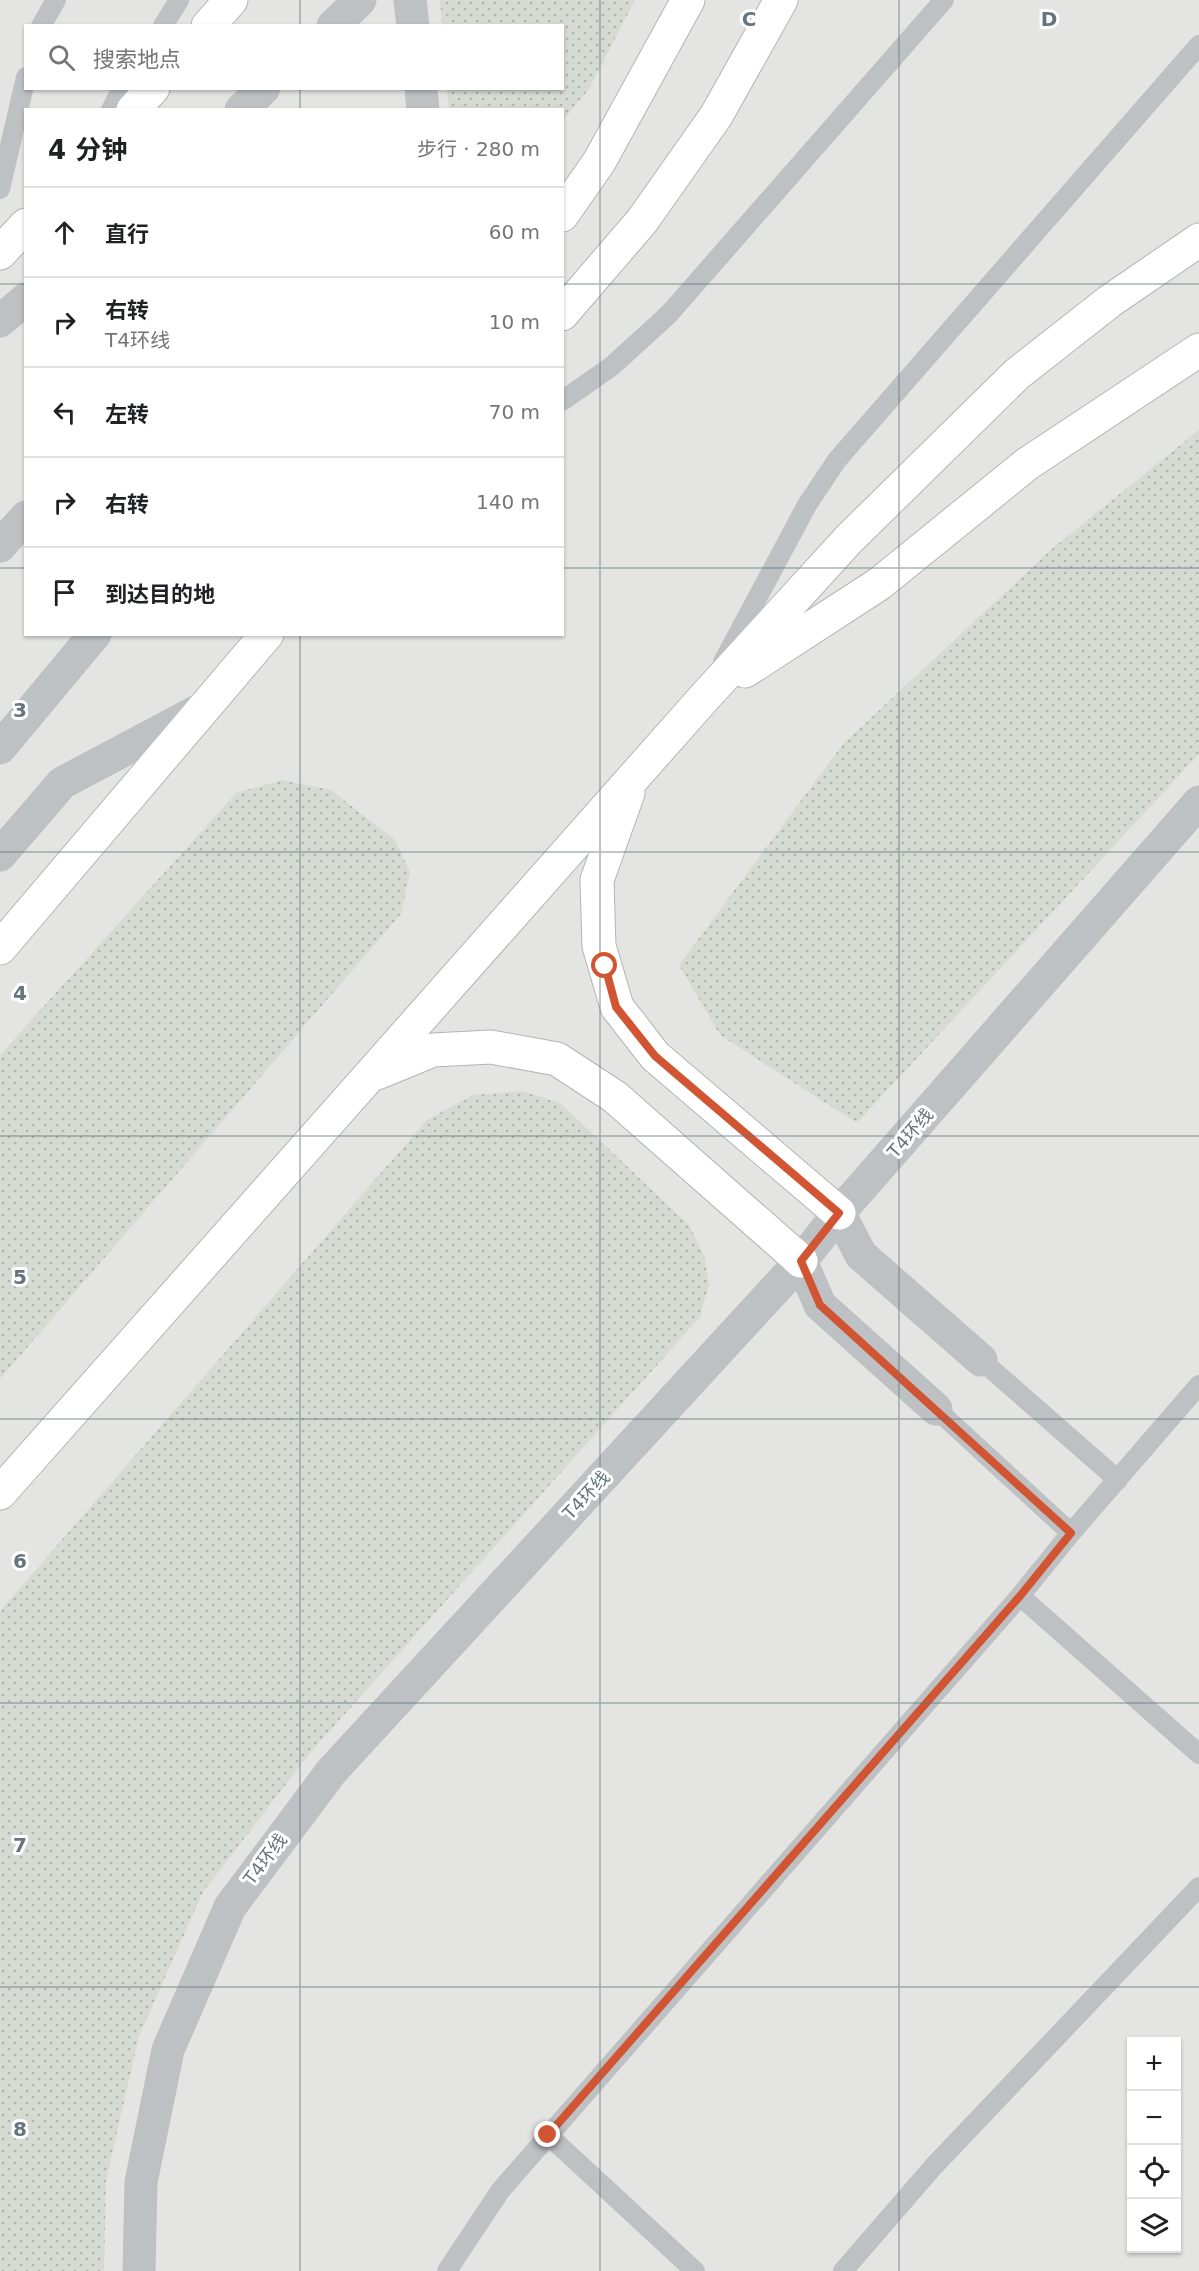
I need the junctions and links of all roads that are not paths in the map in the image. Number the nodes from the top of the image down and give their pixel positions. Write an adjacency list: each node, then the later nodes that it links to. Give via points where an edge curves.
1 (56, 0): 9 (lane)
2 (179, 0): 10 (lane)
3 (231, 0): 11 (main road)
4 (360, 0): 12 (street)
5 (410, 0): 13 (street)
6 (688, 0): 23 (main road, via 599,162)
7 (781, 0): 28 (main road, via 716,116 642,221)
8 (944, 0): 31 (lane, via 669,314 612,366)
9 (42, 24)
10 (164, 24)
11 (210, 24)
12 (335, 24)
13 (413, 24)
14 (1199, 45): 36 (lane, via 837,459 807,505)
15 (24, 86): 22 (lane)
16 (262, 90): 20 (street)
17 (421, 90): 21 (street)
18 (140, 94): 19 (lane)
19 (115, 108)
20 (243, 108)
21 (423, 108)
22 (0, 189)
23 (564, 212)
24 (24, 227): 26 (main road)
25 (1199, 240): 36 (main road, via 1110,301 1017,374 849,539)
26 (0, 253)
27 (24, 301): 29 (street)
28 (564, 312)
29 (0, 321)
30 (1199, 350): 36 (main road, via 1028,464 879,584)
31 (564, 400)
32 (24, 519): 33 (street)
33 (0, 546)
34 (93, 636): 38 (street)
35 (265, 636): 37 (main road)
36 (703, 699): 39 (main road)
37 (207, 706): 41 (street, via 62,783); 42 (main road)
38 (0, 748)
39 (633, 779): 43 (main road); 44 (main road, via 597,880 599,946 616,1007 655,1056)
40 (1199, 802): 44 (street, T4环线)
41 (0, 855)
42 (0, 948)
43 (370, 1076): 45 (main road, via 433,1050 491,1047 556,1059 615,1097); 50 (main road)
44 (839, 1213): 45 (street, T4环线); 46 (street, via 861,1256)
45 (801, 1261): 48 (street, via 820,1305); 56 (street, T4环线, via 332,1772 230,1907 168,2050 141,2182)
46 (981, 1360): 49 (lane)
47 (1199, 1385): 49 (lane)
48 (936, 1409): 51 (lane)
49 (1118, 1480): 51 (lane)
50 (0, 1493)
51 (1071, 1533): 52 (lane)
52 (1020, 1596): 53 (lane); 55 (lane)
53 (1199, 1754)
54 (1195, 1899): 59 (lane, via 940,2159)
55 (548, 2135): 57 (lane, via 500,2191); 58 (lane)
56 (139, 2271)
57 (447, 2271)
58 (695, 2271)
59 (843, 2271)

